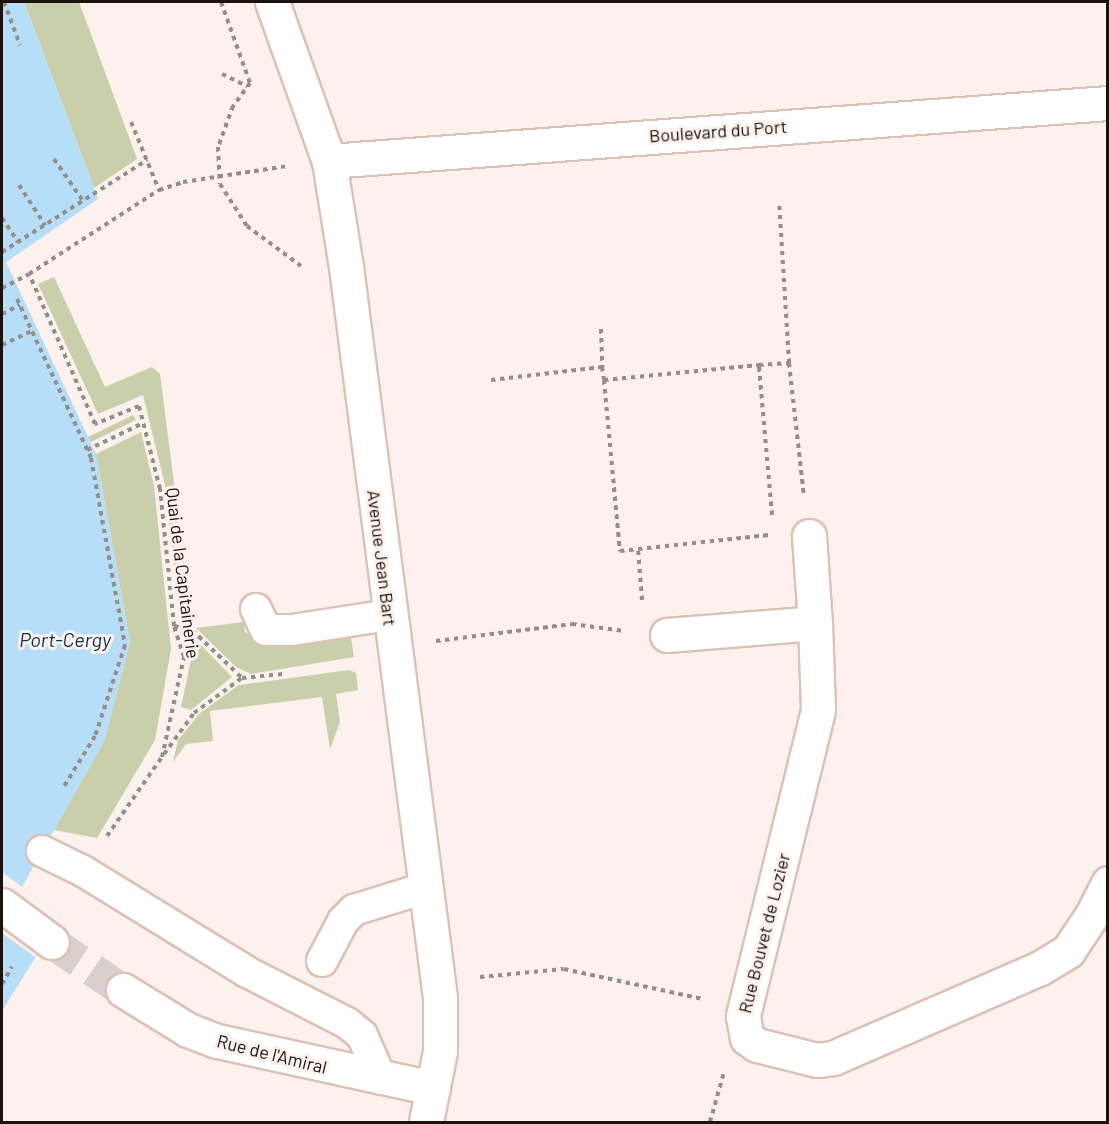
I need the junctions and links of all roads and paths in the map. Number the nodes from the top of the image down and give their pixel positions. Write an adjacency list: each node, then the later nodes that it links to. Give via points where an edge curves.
1 (4, 2): 4 (path)
2 (221, 2): 6 (path, via 250,83)
3 (272, 2): 11 (street, Avenue Jean Bart)
4 (20, 45)
5 (222, 74): 6 (path)
6 (247, 86): 12 (path, via 233,106 218,147)
7 (1107, 103): 11 (street, Boulevard du Port)
8 (131, 122): 10 (path)
9 (54, 159): 15 (path)
10 (147, 160): 14 (path); 15 (path)
11 (328, 161): 12 (path); 40 (street, Avenue Jean Bart, via 346,267)
12 (219, 176): 14 (path); 21 (path, via 232,207 247,226 281,254)
13 (19, 185): 18 (path)
14 (159, 190): 22 (path)
15 (83, 201): 18 (path)
16 (779, 201): 30 (path)
17 (2, 218): 19 (path)
18 (45, 225): 19 (path)
19 (18, 242): 20 (path)
20 (2, 252)
21 (310, 268)
22 (29, 274): 23 (path); 35 (path, via 95,424 139,406)
23 (2, 288)
24 (17, 299): 25 (path)
25 (20, 305): 26 (path); 28 (path)
26 (2, 314)
27 (601, 329): 32 (path)
28 (32, 331): 29 (path); 36 (path)
29 (2, 345)
30 (789, 363): 31 (path); 37 (path)
31 (759, 365): 34 (path); 38 (path, via 774,534)
32 (602, 367): 33 (path); 34 (path)
33 (491, 380)
34 (604, 380): 38 (path, via 620,551)
35 (143, 423): 36 (path); 45 (path, Quai de la Capitainerie, via 160,489 174,626 184,657)
36 (87, 450): 46 (path, via 124,645 95,736)
37 (809, 536): 41 (street, Rue Bouvet de Lozier)
38 (638, 549): 42 (path)
39 (256, 609): 40 (lane, via 266,630 292,630)
40 (389, 615): 50 (street, Avenue Jean Bart)
41 (815, 623): 42 (street); 56 (street, Rue Bouvet de Lozier, via 818,710)
42 (655, 635): 43 (path, via 572,624)
43 (466, 637)
44 (242, 678): 45 (path, via 194,712)
45 (162, 757): 48 (path, Quai de la Capitainerie)
46 (63, 789)
47 (42, 851): 48 (lane)
48 (82, 871): 57 (lane, via 247,972 347,1023 362,1035)
49 (1107, 883): 56 (street, Rue Bouvet de Lozier, via 1079,936 1055,961 833,1058 817,1060 757,1045 744,1031)
50 (425, 888): 53 (lane, via 354,910 343,921); 58 (street, Avenue Jean Bart, via 440,998 440,1051)
51 (2, 905): 52 (street, bridge)
52 (52, 942)
53 (322, 961)
54 (511, 973): 56 (path, via 564,969)
55 (123, 990): 57 (street, Rue de l'Amiral, via 188,1030 217,1041)
56 (744, 1009)
57 (381, 1079): 58 (street, Rue de l'Amiral)
58 (433, 1089): 59 (street, Avenue Jean Bart)
59 (426, 1122)

